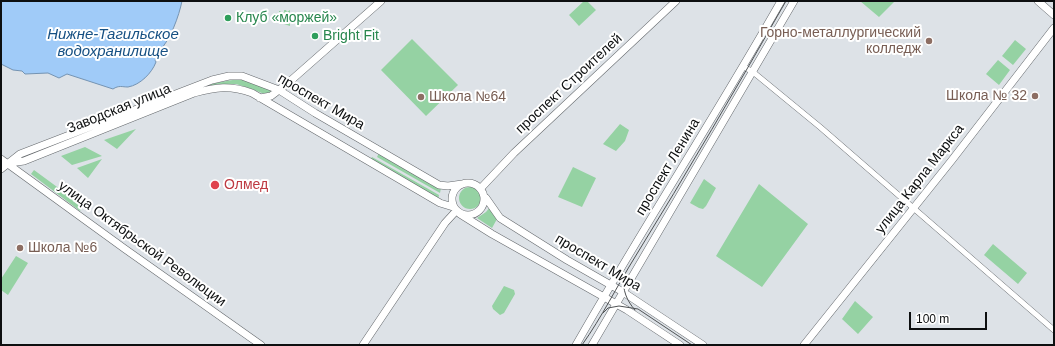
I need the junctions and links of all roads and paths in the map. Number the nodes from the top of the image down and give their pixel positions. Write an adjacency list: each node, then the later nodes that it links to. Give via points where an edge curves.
1 (381, 1): 12 (main road)
2 (676, 1): 18 (main road, проспект Строителей, via 514,153)
3 (781, 1): 8 (main road, проспект Ленина)
4 (794, 1): 9 (main road, проспект Ленина)
5 (1038, 1): 6 (main road)
6 (1054, 15)
7 (1054, 28): 20 (main road, улица Карла Маркса)
8 (744, 67): 9 (street); 22 (main road, проспект Ленина)
9 (753, 72): 20 (street); 23 (main road, проспект Ленина)
10 (229, 76): 12 (main road, проспект Мира, via 247,77); 15 (main road, Заводская улица, via 212,80 20,154)
11 (241, 89): 13 (main road, проспект Мира); 15 (main road, Заводская улица, via 224,87 194,93 24,161)
12 (279, 90): 13 (main road, via 271,96); 17 (main road, проспект Мира, via 435,183)
13 (260, 98): 21 (main road, проспект Мира, via 440,203)
14 (1, 158): 15 (main road, улица Октябрьской Революции)
15 (8, 163): 16 (main road, Заводская улица); 27 (main road, улица Октябрьской Революции, via 114,242)
16 (1, 169)
17 (462, 184): 18 (main road, via 476,184); 21 (main road, via 453,192 451,201)
18 (481, 188): 19 (main road)
19 (486, 198): 21 (main road, via 477,213 466,215); 22 (main road, проспект Мира, via 500,218)
20 (913, 208): 26 (street); 33 (main road, улица Карла Маркса)
21 (457, 210): 24 (main road, проспект Мира, via 492,234); 28 (main road)
22 (610, 285): 23 (main road, проспект Мира); 24 (main road, проспект Ленина)
23 (623, 292): 25 (main road, проспект Ленина); 32 (main road, проспект Мира)
24 (603, 298): 25 (main road, проспект Мира); 29 (main road, проспект Ленина)
25 (616, 304): 30 (main road, проспект Ленина); 31 (main road, проспект Мира)
26 (1054, 330)
27 (261, 345)
28 (362, 345)
29 (576, 345)
30 (592, 345)
31 (680, 345)
32 (703, 345)
33 (804, 345)

